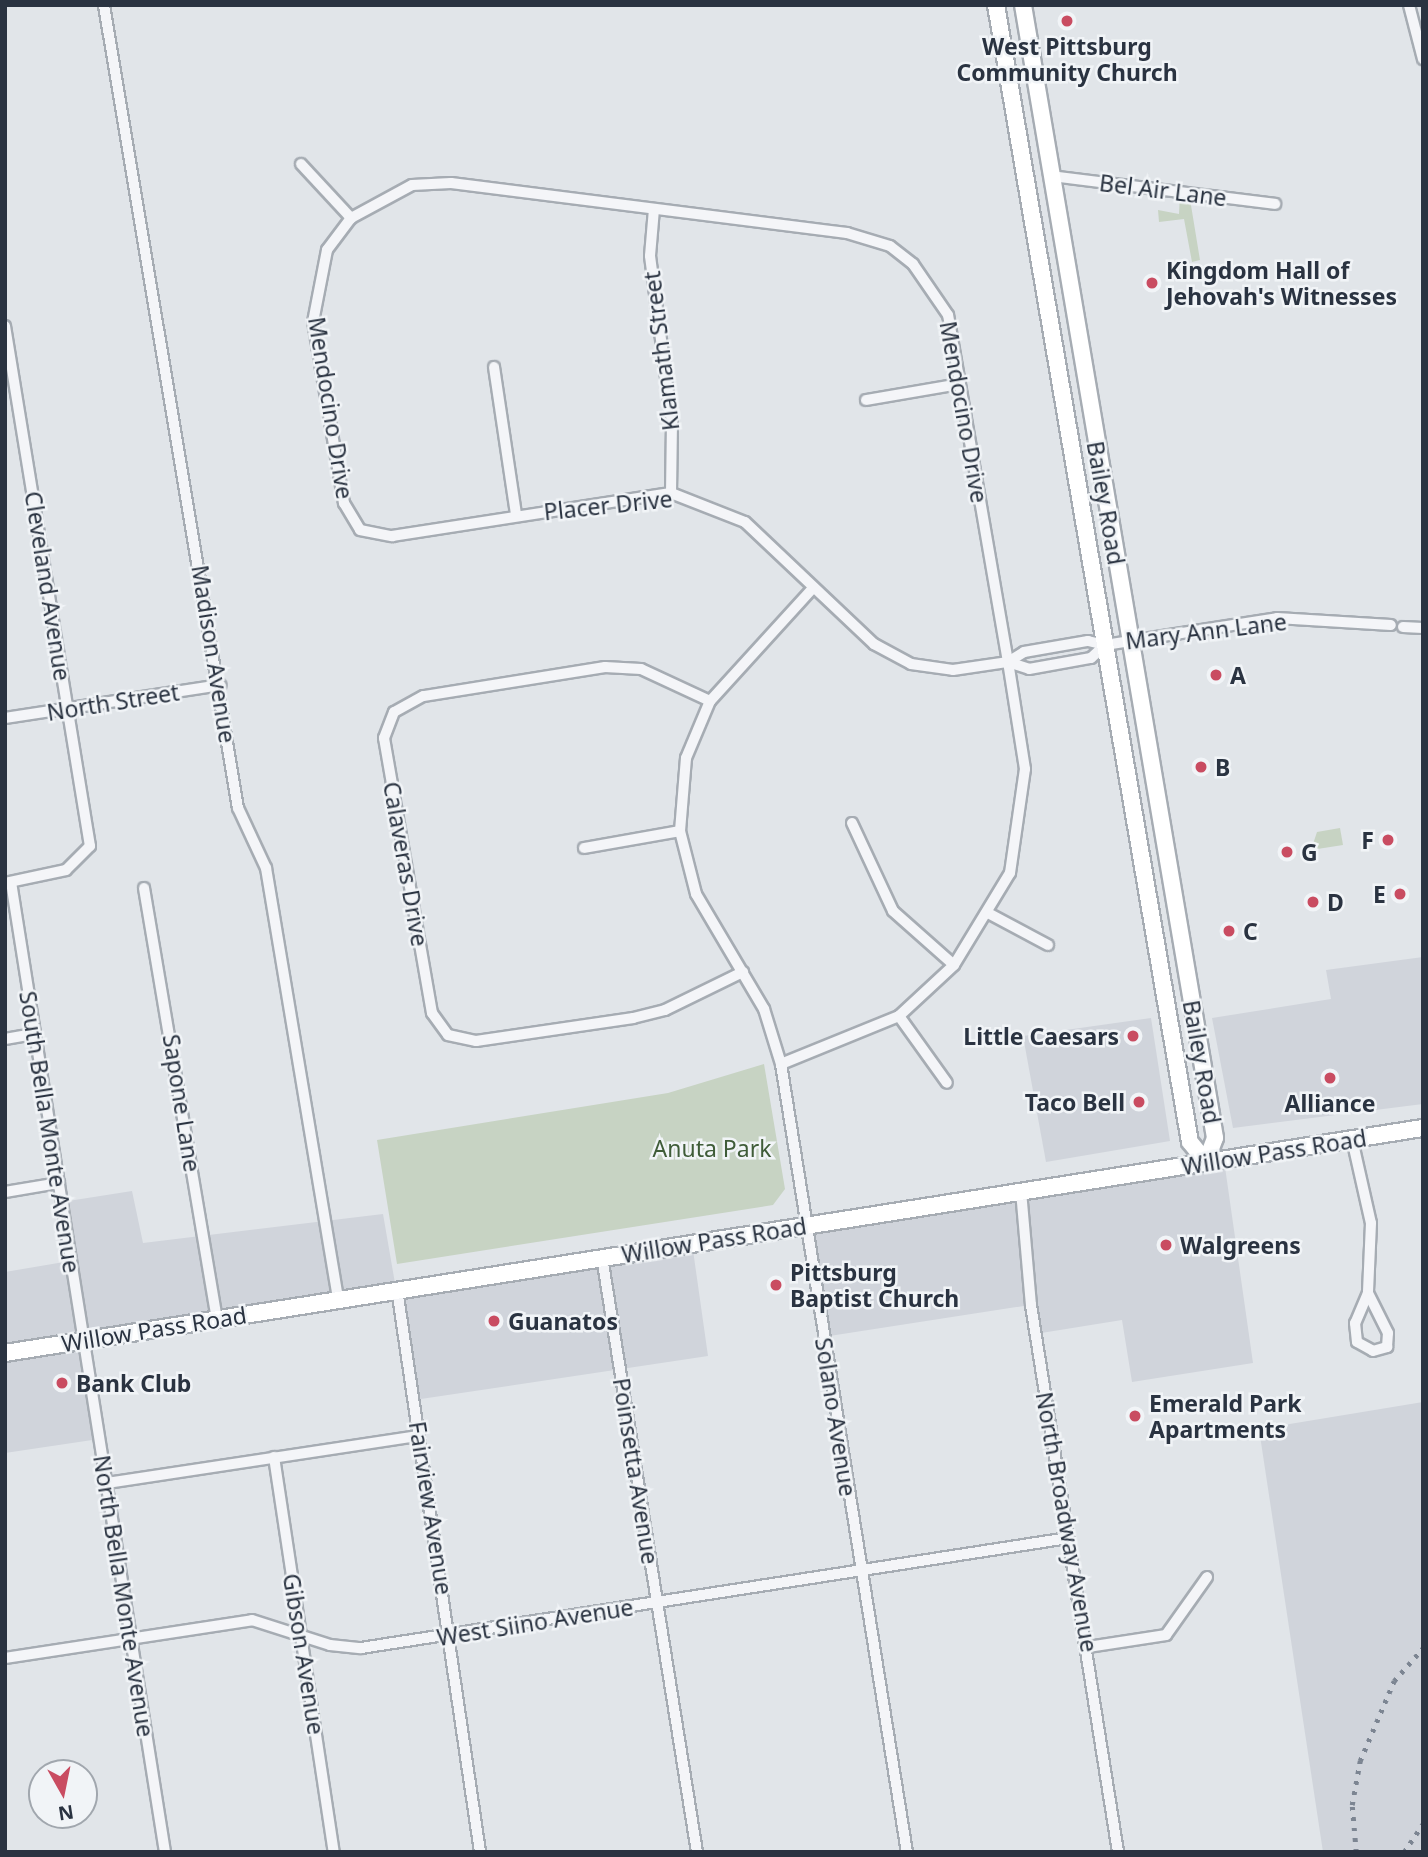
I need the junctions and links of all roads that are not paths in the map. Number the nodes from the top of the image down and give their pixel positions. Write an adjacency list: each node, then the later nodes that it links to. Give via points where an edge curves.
1 (104, 5): 23 (street, Madison Avenue)
2 (996, 5): 21 (main road, Bailey Road)
3 (1023, 5): 7 (main road, Bailey Road)
4 (1409, 5): 5 (street)
5 (1423, 59)
6 (301, 164): 10 (street)
7 (1051, 176): 8 (street, Bel Air Lane); 20 (main road, Bailey Road)
8 (1275, 204)
9 (654, 209): 10 (street, Mendocino Drive, via 451,183 412,185); 13 (street, Mendocino Drive, via 847,233 890,246 934,287 948,315); 15 (street, Klamath Street, via 650,256 672,422)
10 (351, 218): 17 (street, Mendocino Drive, via 327,250 313,322 344,503)
11 (5, 326): 25 (street, Cleveland Avenue)
12 (494, 367): 16 (street)
13 (960, 384): 14 (street); 22 (street, Mendocino Drive)
14 (866, 400)
15 (671, 493): 16 (street, Placer Drive); 18 (street, Placer Drive, via 745,523)
16 (516, 515): 17 (street, Placer Drive, via 391,536)
17 (360, 530)
18 (813, 588): 22 (street, Placer Drive, via 874,644 911,664 953,670); 24 (street, Solano Avenue)
19 (1423, 628): 20 (street, Mary Ann Lane, via 1278,618)
20 (1129, 641): 21 (street, Mary Ann Lane); 43 (main road, Bailey Road, via 1215,1138)
21 (1105, 645): 22 (street, Placer Drive, via 1088,641 1037,649); 22 (street, Placer Drive, via 1091,658 1029,669); 43 (main road, Bailey Road, via 1190,1142)
22 (1008, 662): 32 (street, Mendocino Drive, via 1024,769 1022,821 1010,873)
23 (220, 685): 25 (street, North Street); 51 (street, Madison Avenue, via 238,808 266,868)
24 (710, 701): 28 (street, Solano Avenue, via 686,758); 35 (street, Calaveras Drive, via 641,669 605,667 423,695 394,712 384,738 432,1013 448,1035 476,1041 633,1018 665,1010)
25 (69, 709): 26 (street, North Street); 30 (street, Cleveland Avenue, via 90,846 66,870)
26 (5, 718)
27 (852, 823): 34 (street, via 893,911)
28 (680, 831): 29 (street); 35 (street, Solano Avenue, via 696,894)
29 (584, 848)
30 (8, 882): 37 (street, South Bella Monte Avenue)
31 (144, 888): 52 (street, Sapone Lane)
32 (988, 913): 33 (street); 34 (street, Mendocino Drive)
33 (1048, 945)
34 (954, 965): 36 (street, Mendocino Drive)
35 (743, 972): 39 (street, Solano Avenue, via 764,1009)
36 (899, 1016): 39 (street, Mendocino Drive); 40 (street)
37 (34, 1034): 38 (street); 44 (street, South Bella Monte Avenue)
38 (5, 1039)
39 (781, 1064): 47 (street, Solano Avenue)
40 (947, 1083)
41 (1423, 1128): 42 (main road, Willow Pass Road)
42 (1352, 1139): 43 (main road, Willow Pass Road); 50 (street, via 1371,1223)
43 (1206, 1162): 45 (main road, Willow Pass Road)
44 (59, 1183): 46 (street); 53 (street, South Bella Monte Avenue)
45 (1021, 1191): 47 (main road, Willow Pass Road); 58 (street, North Broadway Avenue, via 1031,1305)
46 (5, 1192)
47 (805, 1225): 48 (main road, Willow Pass Road); 59 (street, Solano Avenue)
48 (602, 1257): 49 (main road, Willow Pass Road); 61 (street, Poinsetta Avenue)
49 (397, 1289): 51 (main road, Willow Pass Road); 55 (street, Fairview Avenue)
50 (1368, 1293): 50 (street, via 1355,1323 1357,1342 1373,1351 1387,1347 1388,1333)
51 (338, 1299): 52 (main road, Willow Pass Road)
52 (217, 1318): 53 (main road, Willow Pass Road)
53 (86, 1339): 54 (main road, Willow Pass Road); 57 (street, North Bella Monte Avenue)
54 (5, 1353)
55 (418, 1436): 56 (street); 63 (street, Fairview Avenue)
56 (274, 1457): 57 (street); 62 (street, Gibson Avenue)
57 (107, 1483): 64 (street, North Bella Monte Avenue)
58 (1068, 1538): 59 (street, West Siino Avenue); 65 (street, North Broadway Avenue)
59 (861, 1572): 61 (street, West Siino Avenue); 72 (street, Solano Avenue)
60 (1207, 1577): 65 (street, via 1167,1635)
61 (658, 1604): 63 (street, West Siino Avenue); 71 (street, Poinsetta Avenue)
62 (300, 1632): 63 (street, West Siino Avenue, via 330,1645 361,1648); 64 (street, West Siino Avenue, via 252,1620); 69 (street, Gibson Avenue)
63 (451, 1636): 70 (street, Fairview Avenue)
64 (131, 1638): 66 (street, West Siino Avenue); 68 (street, North Bella Monte Avenue)
65 (1088, 1647): 67 (street, North Broadway Avenue)
66 (5, 1658)
67 (1114, 1851)
68 (165, 1852)
69 (334, 1852)
70 (480, 1852)
71 (697, 1852)
72 (907, 1852)

